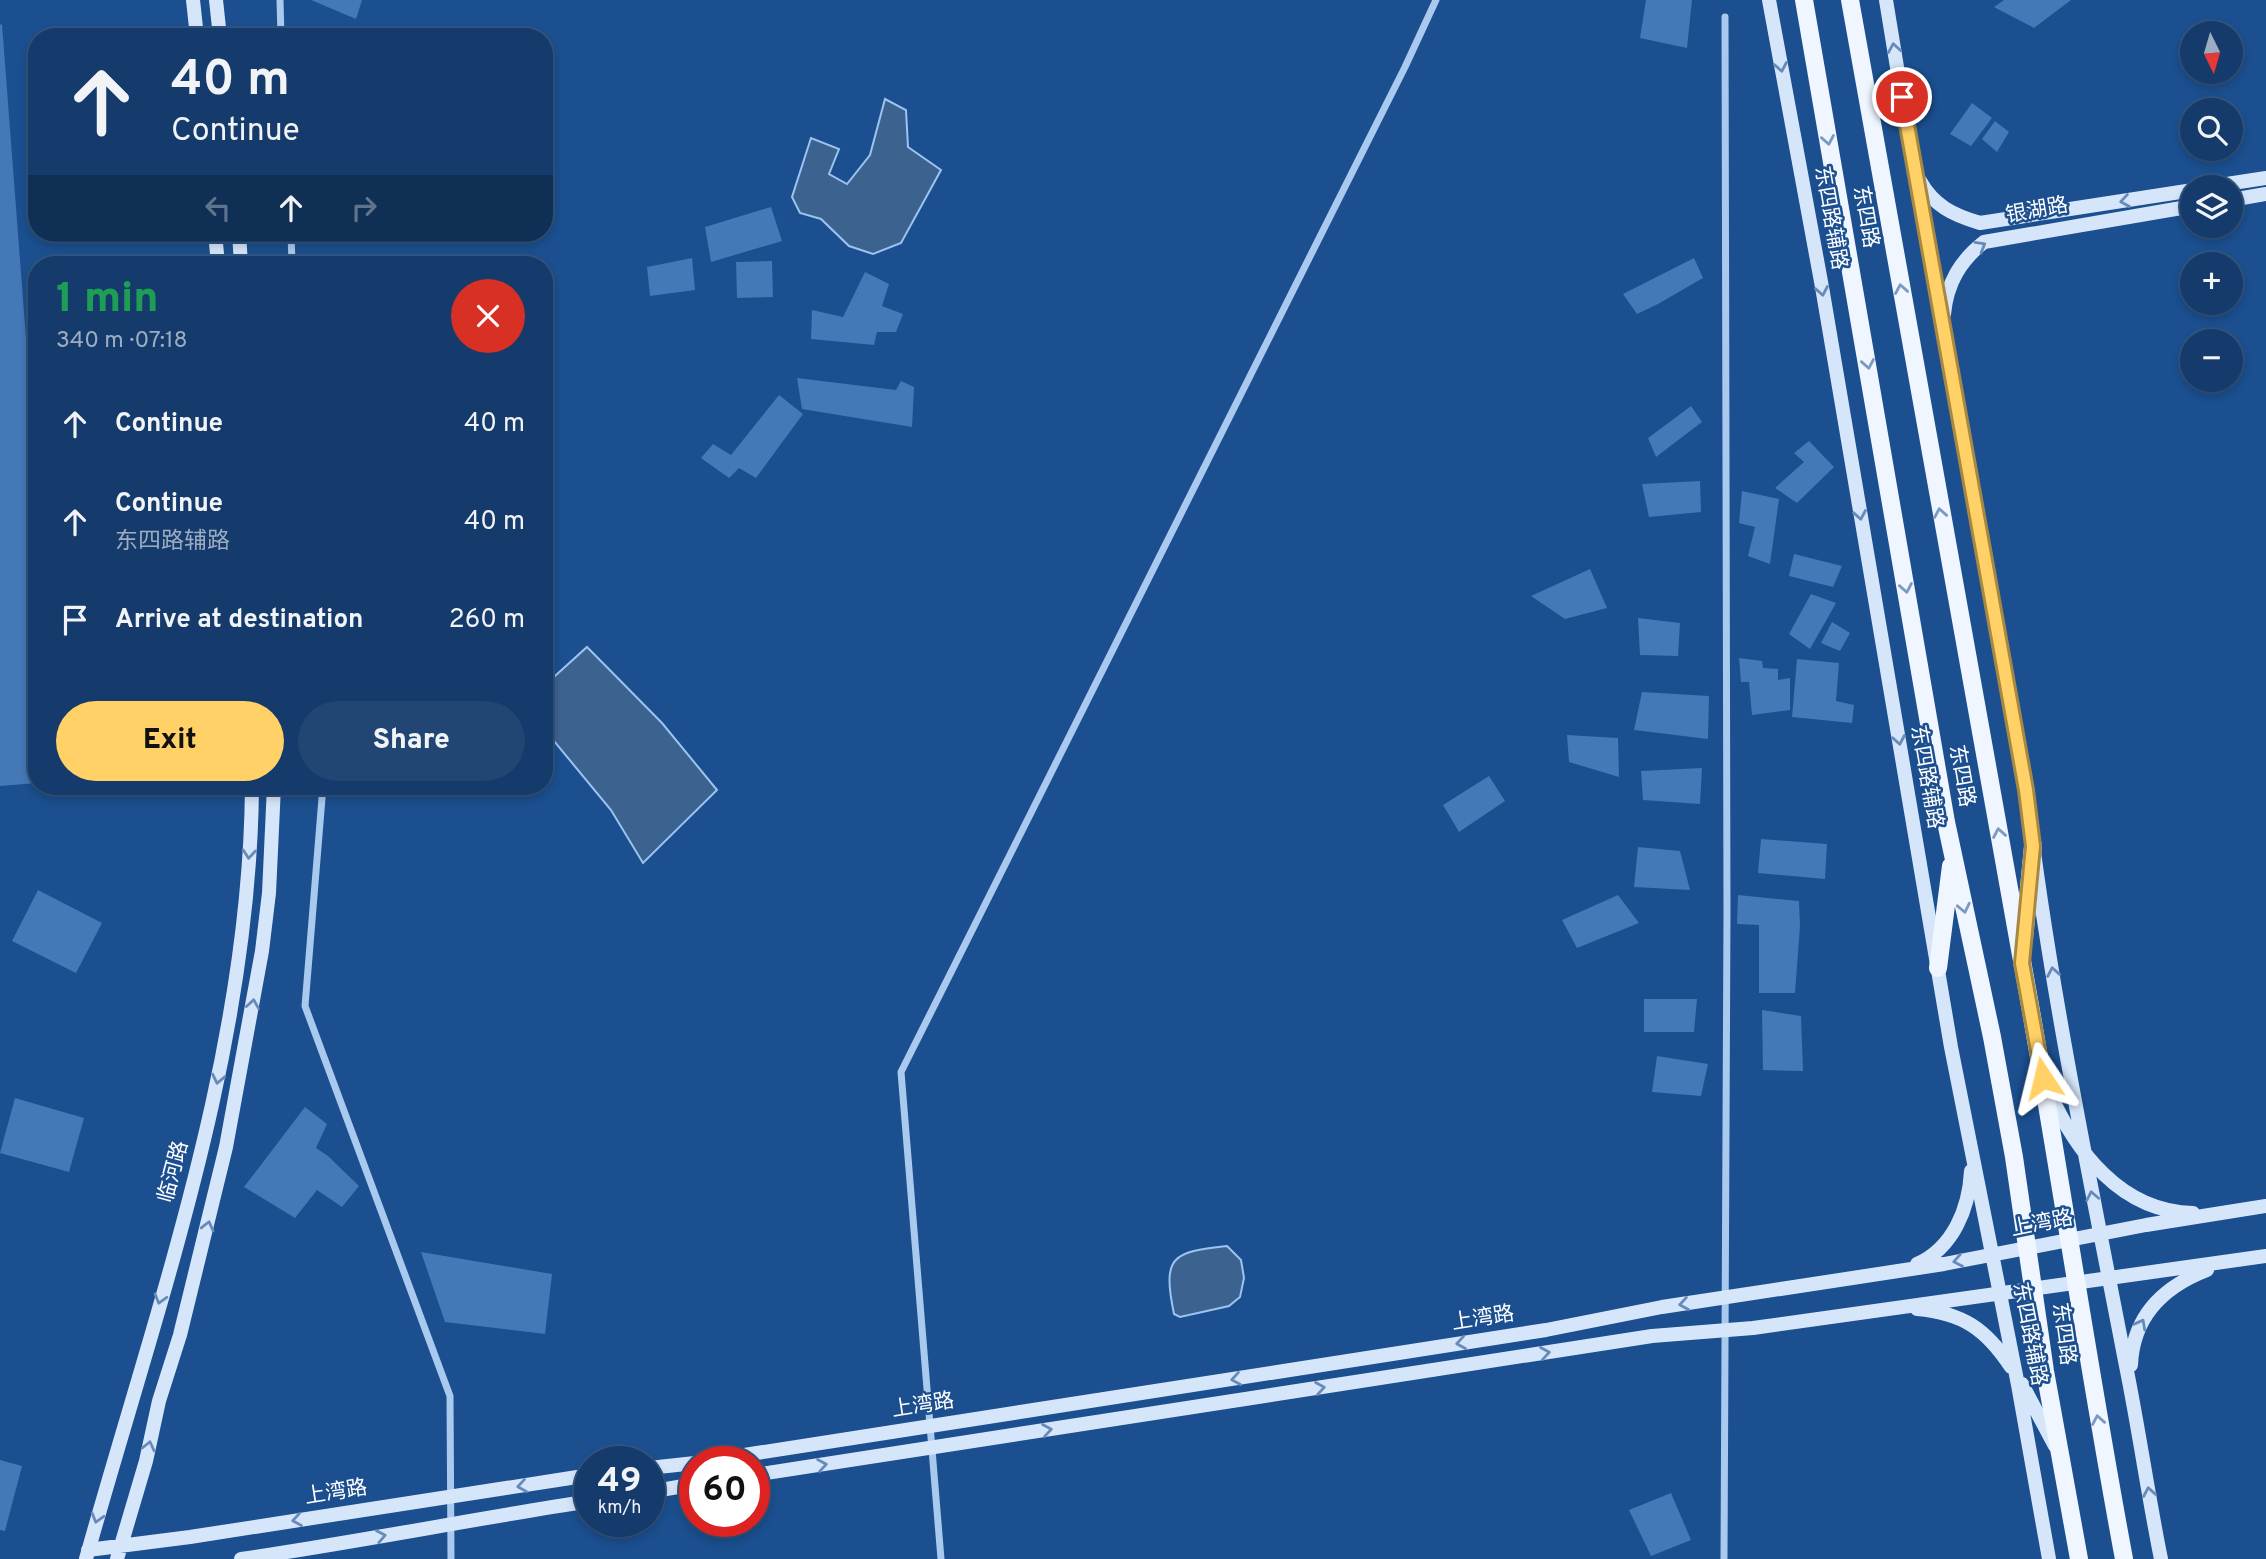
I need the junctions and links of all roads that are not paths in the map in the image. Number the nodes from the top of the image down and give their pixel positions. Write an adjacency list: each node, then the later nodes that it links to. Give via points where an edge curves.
1 (193, 0): 10 (main road)
2 (216, 0): 11 (main road)
3 (280, 0): 12 (street)
4 (1436, 0): 49 (street, via 901,1072)
5 (1769, 0): 27 (main road, 东四路辅路, one-way to 27)
6 (1804, 0): 25 (main road, 东四路, one-way to 25)
7 (1850, 0): 26 (main road, 东四路, one-way to 7)
8 (1886, 0): 13 (main road, one-way to 8)
9 (1725, 17): 44 (street)
10 (196, 28)
11 (219, 28)
12 (281, 28)
13 (1914, 170): 16 (main road, 银湖路, one-way to 13, via 1980,223 1938,206); 20 (main road)
14 (2266, 178): 15 (main road)
15 (2243, 182)
16 (2180, 192)
17 (2266, 194): 18 (main road)
18 (2243, 198)
19 (2180, 208): 20 (main road, 银湖路, one-way to 19, via 1954,276 1984,242)
20 (1943, 326): 24 (main road)
21 (252, 795): 59 (main road, 临河路, one-way to 59, via 243,932 220,1070 191,1190)
22 (274, 795): 58 (main road, 临河路, one-way to 22, via 180,1335 226,1147 263,939)
23 (322, 795): 55 (street, via 306,1006 450,1396)
24 (2033, 846): 26 (main road); 30 (main road, one-way to 24)
25 (1952, 853): 27 (main road); 35 (main road, 东四路, one-way to 35, via 1992,1037)
26 (2022, 963): 28 (main road, 东四路)
27 (1938, 968): 29 (main road, 东四路辅路)
28 (2043, 1078): 30 (main road); 34 (main road, 东四路)
29 (1970, 1149): 36 (main road, 东四路辅路); 39 (main road, via 1969,1188 1959,1223 1937,1252)
30 (2083, 1150): 32 (main road, via 2115,1186 2136,1198 2184,1213); 33 (main road, one-way to 30)
31 (2266, 1206): 32 (main road, 上湾路)
32 (2219, 1213): 33 (main road, 上湾路)
33 (2100, 1234): 34 (main road, 上湾路); 40 (main road)
34 (2069, 1240): 35 (main road, 上湾路); 41 (main road, 东四路)
35 (2027, 1248): 36 (main road, 上湾路); 42 (main road, 东四路)
36 (1992, 1255): 39 (main road, 上湾路, one-way to 39); 43 (main road, 东四路辅路)
37 (2266, 1256): 38 (main road, 上湾路)
38 (2225, 1263): 40 (main road, 上湾路); 48 (main road, one-way to 38, via 2133,1340 2152,1306 2200,1272)
39 (1902, 1270): 44 (main road, 上湾路)
40 (2109, 1279): 41 (main road, 上湾路); 48 (main road)
41 (2076, 1283): 42 (main road, 上湾路); 66 (main road, 东四路, one-way to 41)
42 (2033, 1289): 43 (main road, 上湾路); 52 (main road, 东四路)
43 (1999, 1293): 45 (main road, 上湾路); 47 (main road, 东四路辅路)
44 (1725, 1297): 46 (street); 49 (main road, 上湾路, one-way to 49, via 1533,1332)
45 (1887, 1308): 46 (main road, 上湾路); 47 (main road, via 1944,1312 1978,1328)
46 (1725, 1330): 50 (main road, 上湾路, one-way to 46, via 1652,1336); 64 (street)
47 (2016, 1374): 52 (main road); 65 (main road, 东四路辅路)
48 (2131, 1391): 67 (main road, one-way to 48)
49 (929, 1427): 50 (street); 51 (main road, 上湾路)
50 (931, 1448): 53 (main road, 上湾路, one-way to 50); 63 (street)
51 (770, 1451)
52 (2060, 1456): 60 (main road, 东四路)
53 (770, 1473)
54 (574, 1478): 55 (main road, 上湾路, one-way to 55)
55 (450, 1497): 57 (street); 58 (main road, 上湾路, one-way to 58)
56 (574, 1503): 57 (main road)
57 (450, 1522): 61 (main road, one-way to 57); 62 (street)
58 (119, 1552): 59 (main road, 上湾路)
59 (87, 1554)
60 (2078, 1557)
61 (241, 1559)
62 (451, 1559)
63 (941, 1559)
64 (1724, 1559)
65 (2049, 1559)
66 (2124, 1559)
67 (2161, 1559)

